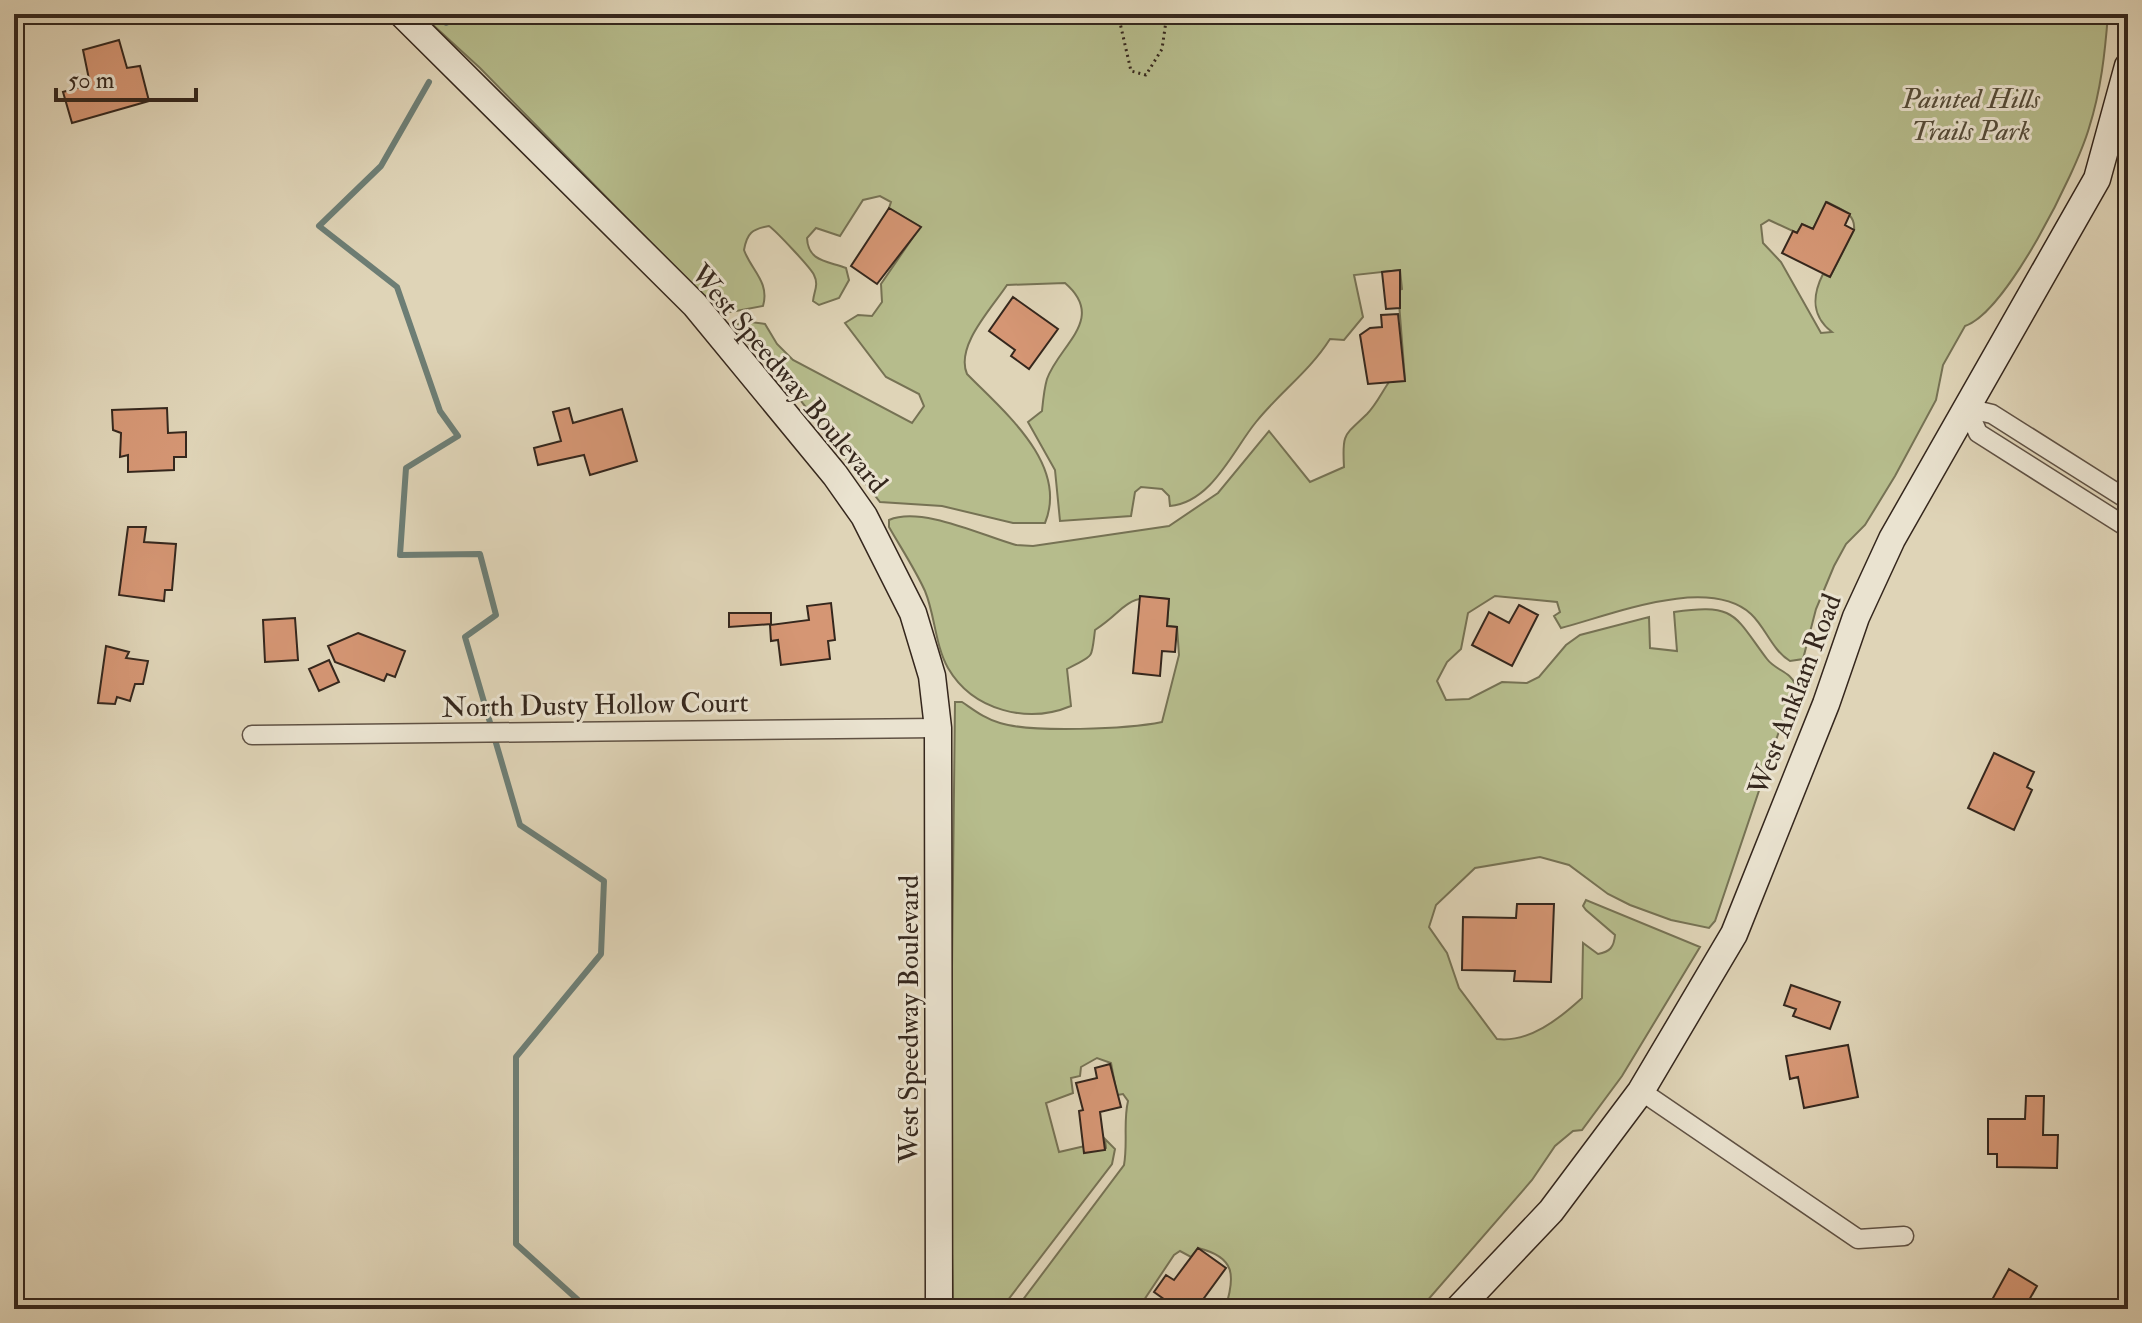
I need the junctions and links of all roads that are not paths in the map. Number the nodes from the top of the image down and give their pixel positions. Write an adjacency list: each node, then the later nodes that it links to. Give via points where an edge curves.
1 (402, 14): 6 (main road, West Speedway Boulevard, via 695,305 835,475 864,516 909,602 932,676)
2 (2128, 66): 3 (main road, West Anklam Road, via 2097,179)
3 (1967, 408): 4 (street, via 1992,414); 5 (street, via 1978,433); 8 (main road, West Anklam Road, via 1892,539 1856,617 1734,934)
4 (2128, 500)
5 (2128, 528)
6 (938, 728): 7 (street, North Dusty Hollow Court); 10 (main road, West Speedway Boulevard)
7 (252, 735)
8 (1641, 1091): 9 (street, via 1858,1239); 11 (main road, West Anklam Road, via 1551,1211)
9 (1904, 1236)
10 (939, 1309)
11 (1458, 1309)

